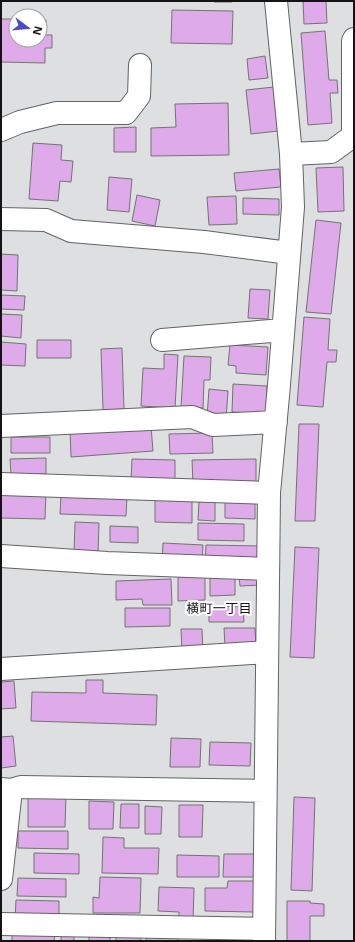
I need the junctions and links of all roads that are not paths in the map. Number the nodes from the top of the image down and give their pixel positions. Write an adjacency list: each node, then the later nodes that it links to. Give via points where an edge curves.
1 (276, 1): 5 (street)
2 (354, 39): 5 (street, via 353,136 331,152)
3 (140, 65): 4 (street, via 139,96 126,113 57,113 20,122)
4 (1, 130)
5 (291, 154): 7 (street, via 293,207)
6 (1, 219): 7 (street, via 46,220 71,231)
7 (289, 252): 8 (street)
8 (283, 330): 9 (street); 10 (street)
9 (162, 340)
10 (276, 422): 11 (street, via 213,425 192,417); 13 (street)
11 (1, 426)
12 (1, 484): 13 (street)
13 (269, 494): 15 (street)
14 (1, 556): 15 (street)
15 (268, 569): 16 (street)
16 (267, 652): 17 (street); 19 (street)
17 (1, 669)
18 (6, 790): 19 (street, via 21,787); 20 (street)
19 (265, 791): 23 (street)
20 (1, 879)
21 (1, 924): 22 (street)
22 (81, 933): 23 (street)
23 (264, 935)

